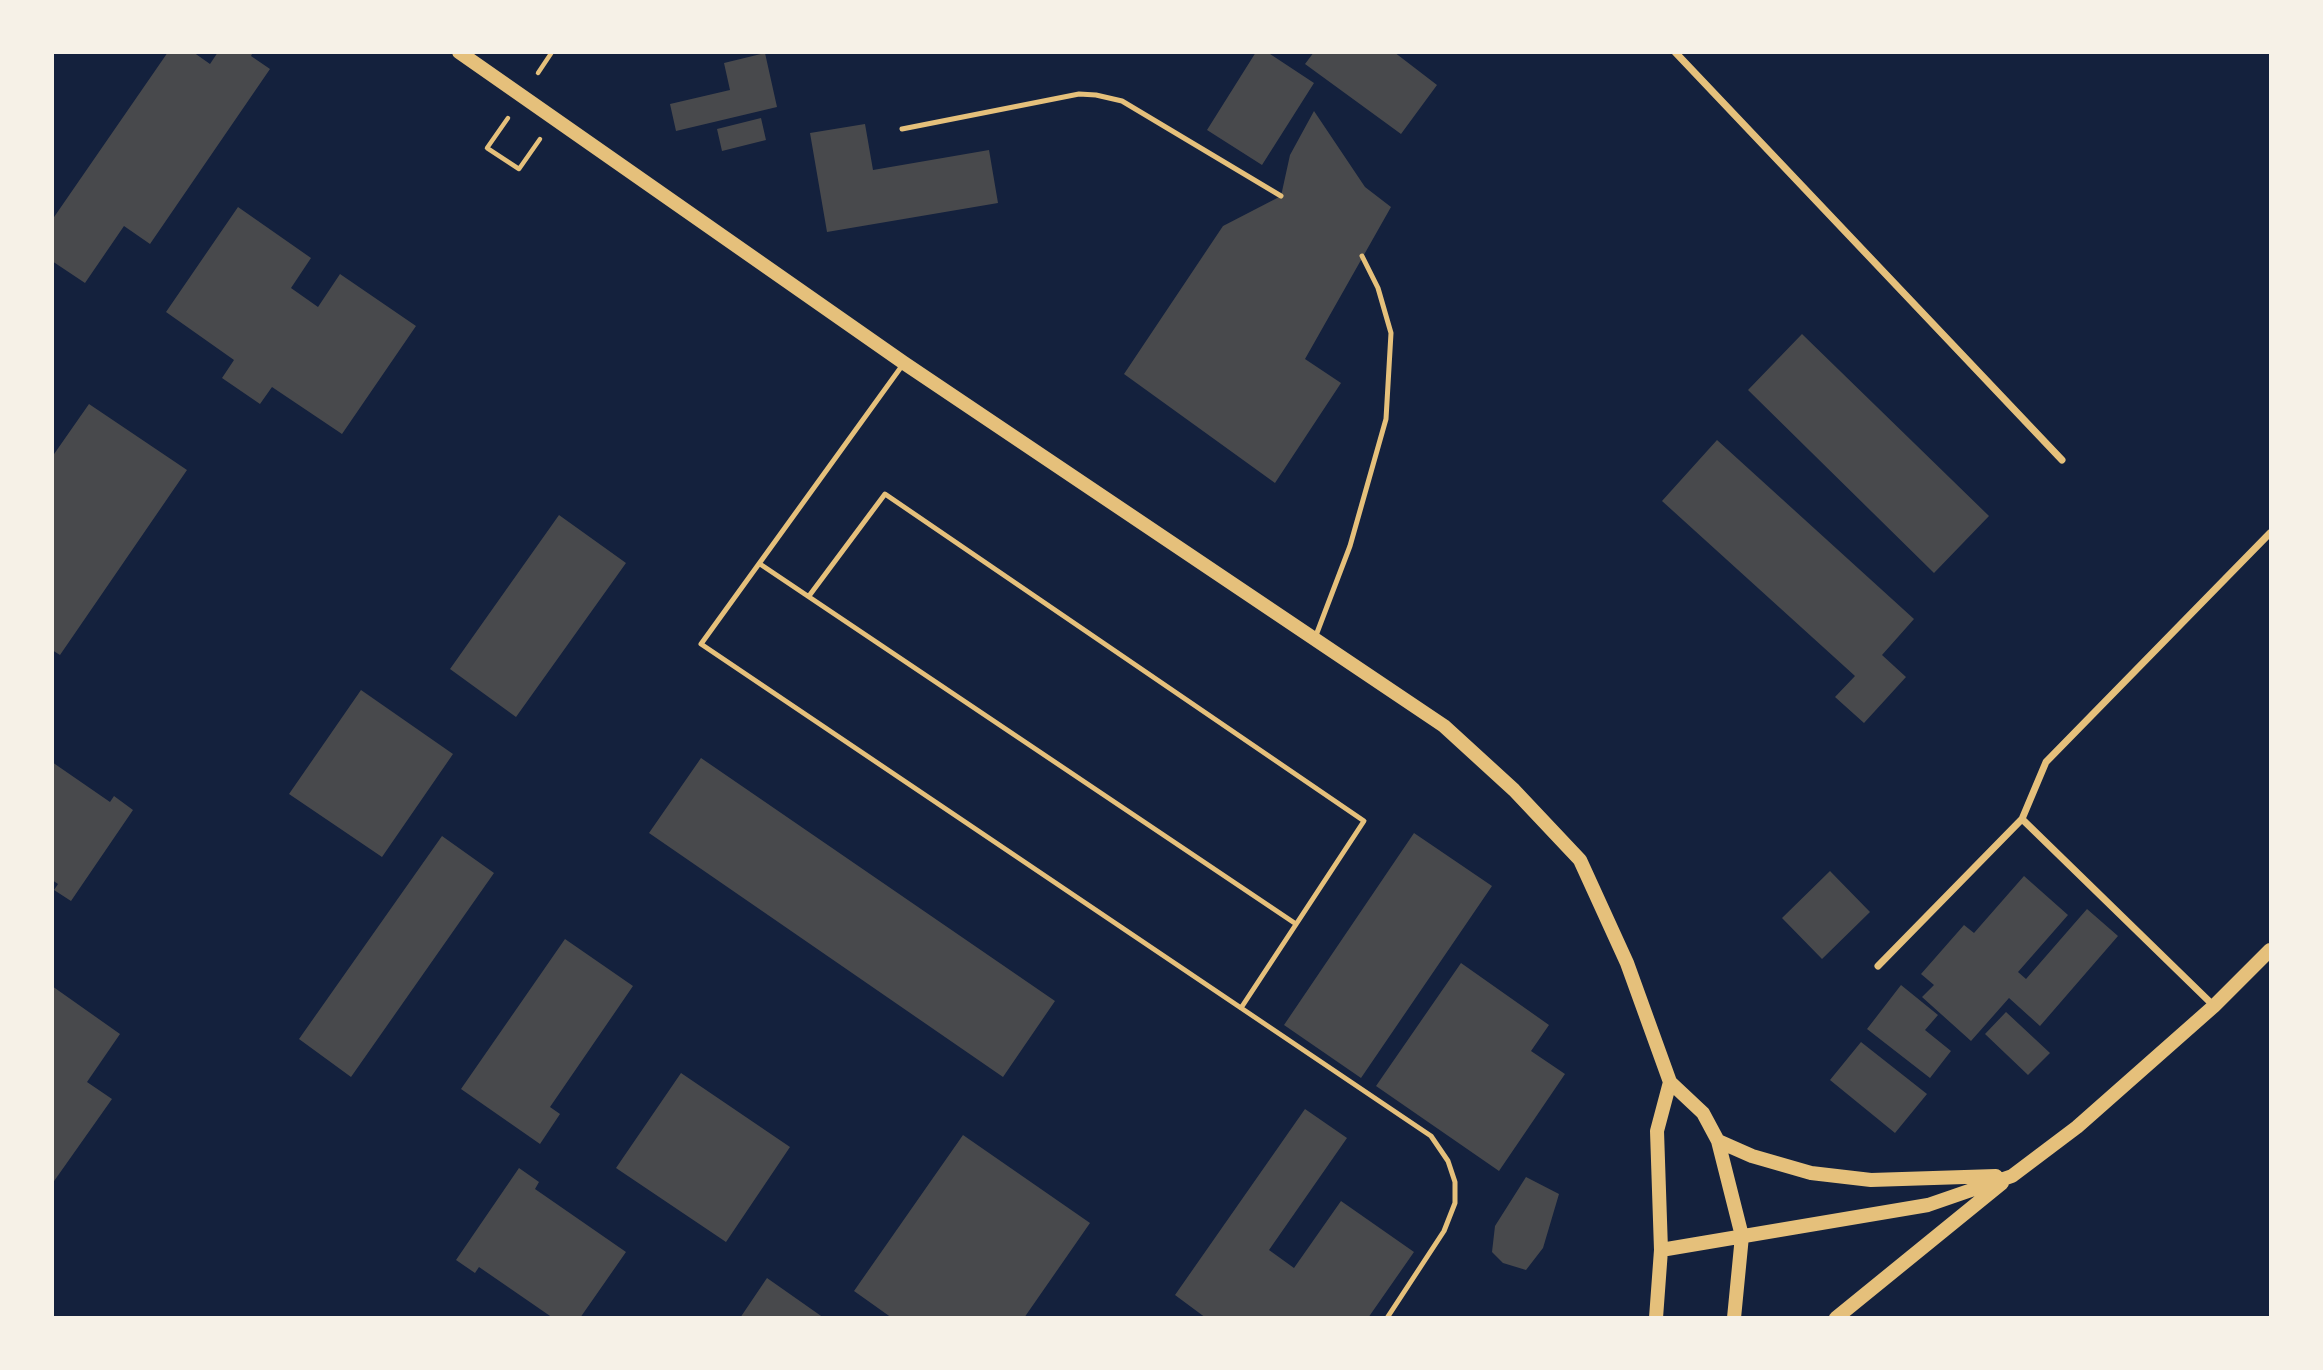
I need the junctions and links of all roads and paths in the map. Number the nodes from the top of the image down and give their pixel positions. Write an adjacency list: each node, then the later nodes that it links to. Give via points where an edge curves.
1 (459, 52): 8 (main road)
2 (1675, 52): 9 (street)
3 (902, 129): 6 (lane, via 1079,94 1096,95 1122,101)
4 (488, 148): 5 (path)
5 (519, 169)
6 (1281, 196)
7 (1362, 256): 13 (lane, via 1378,288 1391,332 1386,419 1350,547)
8 (904, 363): 11 (lane); 13 (main road)
9 (2062, 460)
10 (2270, 533): 14 (street, via 2046,762)
11 (760, 564): 12 (lane); 19 (lane, via 701,645)
12 (809, 596): 15 (lane); 15 (lane, via 885,494 1364,821)
13 (1314, 639): 20 (main road, via 1444,726 1514,790 1580,860 1627,964)
14 (2022, 819): 17 (street); 18 (street)
15 (1296, 924): 19 (lane)
16 (2270, 950): 18 (main road)
17 (1878, 966)
18 (2214, 1006): 22 (main road, via 2077,1127)
19 (1241, 1008): 25 (lane, via 1431,1136 1448,1161 1455,1203 1444,1231)
20 (1670, 1082): 21 (main road, via 1703,1113); 24 (main road, via 1657,1131)
21 (1718, 1141): 22 (main road, via 1752,1156 1823,1175 1871,1180); 23 (main road)
22 (2012, 1176): 23 (main road, via 1928,1205); 28 (main road)
23 (1742, 1236): 24 (main road); 27 (main road)
24 (1661, 1250): 26 (main road)
25 (1387, 1318)
26 (1657, 1318)
27 (1734, 1318)
28 (1836, 1318)

